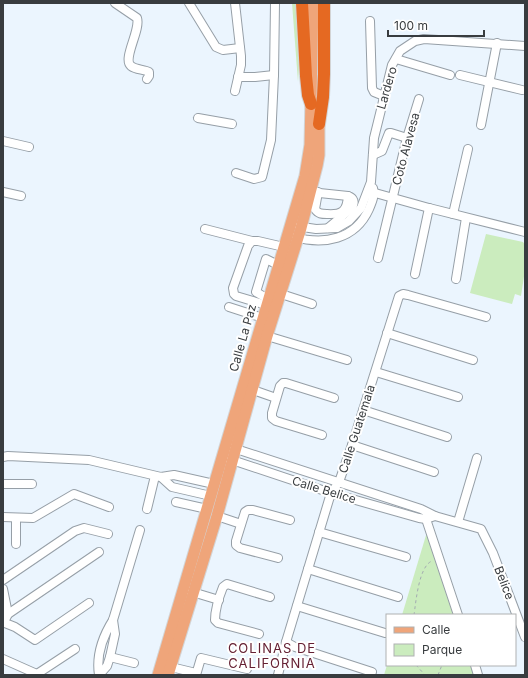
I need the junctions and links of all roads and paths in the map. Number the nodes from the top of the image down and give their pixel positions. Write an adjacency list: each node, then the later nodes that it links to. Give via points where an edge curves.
1 (115, 3): 19 (street, via 136,18 138,26 129,63 134,68 150,72)
2 (189, 3): 12 (street, via 216,47 223,50)
3 (235, 3): 12 (street)
4 (275, 3): 15 (street)
5 (302, 3): 25 (highway, via 306,76 308,95)
6 (313, 3): 14 (main road, Calle La Paz)
7 (317, 3): 14 (main road, Calle La Paz)
8 (324, 3): 28 (highway, via 324,74)
9 (370, 21): 23 (street, via 372,88 374,92)
10 (497, 43): 11 (street, Lardero); 13 (street, Lardero, via 424,39 407,46 400,51); 20 (street)
11 (525, 46)
12 (240, 48): 18 (street, via 241,65)
13 (396, 59): 16 (street); 23 (street, Lardero)
14 (315, 72): 25 (main road, Calle La Paz); 28 (main road, Calle La Paz)
15 (274, 75): 18 (street); 35 (street, via 271,140 262,177 254,179)
16 (450, 75)
17 (460, 75): 20 (street)
18 (238, 77): 22 (street)
19 (147, 79)
20 (489, 82): 21 (street); 29 (street)
21 (522, 90)
22 (235, 91)
23 (384, 96): 34 (street, Lardero, via 377,122)
24 (419, 99): 30 (street, Coto Alavesa)
25 (312, 104): 48 (main road, Calle La Paz, via 309,158)
26 (198, 118): 27 (street)
27 (232, 124)
28 (319, 124): 37 (main road, Calle La Paz)
29 (481, 125)
30 (407, 138): 34 (street, via 389,133 382,151); 41 (street, Coto Alavesa)
31 (3, 141): 32 (street)
32 (28, 147)
33 (468, 149): 43 (street)
34 (373, 155): 38 (street, Lardero)
35 (236, 173)
36 (3, 192): 39 (street)
37 (314, 192): 40 (street); 40 (street, via 315,209 320,213 335,215 342,213 347,207); 48 (main road, Calle La Paz)
38 (371, 192): 41 (street); 45 (street, via 355,215); 50 (street, via 369,209 362,220 354,229)
39 (21, 196)
40 (348, 196): 47 (street, via 353,200 352,208)
41 (393, 199): 42 (street); 53 (street, Coto Alavesa)
42 (429, 208): 43 (street); 54 (street)
43 (453, 214): 44 (street)
44 (466, 218): 49 (street); 55 (street)
45 (337, 228): 47 (street); 50 (street)
46 (205, 229): 51 (street)
47 (327, 229): 48 (street)
48 (294, 231): 50 (street, via 325,241); 52 (main road, Calle La Paz); 56 (main road, Calle La Paz)
49 (525, 232)
50 (339, 237)
51 (252, 241): 52 (street); 56 (street, via 248,246 233,292 236,296)
52 (284, 247): 56 (main road, Calle La Paz)
53 (378, 258)
54 (415, 274)
55 (456, 279)
56 (271, 297): 57 (street); 60 (main road, Calle La Paz); 62 (main road, Calle La Paz)
57 (312, 304)
58 (228, 308): 60 (street)
59 (486, 317): 61 (street, Calle Guatemala, via 403,294 399,296)
60 (263, 318): 74 (main road, Calle La Paz)
61 (387, 333): 64 (street); 65 (street, Calle Guatemala)
62 (267, 336): 63 (street); 66 (main road, Calle La Paz)
63 (347, 360)
64 (473, 360)
65 (376, 372): 67 (street); 70 (street, Calle Guatemala)
66 (253, 390): 68 (street); 74 (main road, Calle La Paz)
67 (458, 397)
68 (276, 398): 69 (street, via 280,386 286,383); 71 (street, via 272,418)
69 (334, 398)
70 (363, 410): 72 (street); 73 (street, Calle Guatemala)
71 (322, 434)
72 (447, 437)
73 (352, 445): 77 (street); 79 (street, Calle Guatemala)
74 (229, 453): 79 (street, Calle Belice); 82 (main road, Calle La Paz); 83 (street, Calle Belice); 90 (main road, Calle La Paz)
75 (3, 457): 78 (street, via 89,460)
76 (477, 458): 96 (street)
77 (434, 472)
78 (158, 477): 82 (street, via 174,475); 84 (street, via 172,487); 87 (street)
79 (339, 482): 83 (street, Calle Guatemala); 89 (street, Calle Belice)
80 (3, 484): 81 (street)
81 (32, 484)
82 (214, 484): 84 (main road, Calle La Paz)
83 (331, 493): 95 (street, Calle Belice); 100 (street, Calle Guatemala)
84 (211, 496): 88 (main road, Calle La Paz)
85 (176, 502): 88 (street)
86 (109, 507): 93 (street, via 74,494 33,518)
87 (147, 509)
88 (207, 509): 110 (main road, Calle La Paz)
89 (427, 511): 91 (street, Calle Belice); 95 (street)
90 (217, 516): 97 (street); 110 (main road, Calle La Paz)
91 (435, 516): 95 (street); 96 (street, Calle Belice)
92 (3, 517): 93 (street)
93 (16, 518): 102 (street)
94 (290, 520): 97 (street, via 248,510)
95 (426, 520): 106 (street)
96 (458, 522): 98 (street, Calle Belice)
97 (241, 524): 105 (street, via 236,545)
98 (481, 529): 119 (street, Belice)
99 (140, 530): 121 (street)
100 (319, 532): 104 (street); 107 (street, Calle Guatemala)
101 (108, 534): 108 (street, via 84,528 75,531)
102 (16, 544)
103 (99, 552): 116 (street)
104 (406, 557)
105 (278, 558)
106 (439, 558): 117 (path, via 425,566); 118 (street)
107 (308, 569): 112 (street); 115 (street, Calle Guatemala)
108 (3, 580)
109 (3, 589): 116 (street)
110 (188, 590): 113 (street); 133 (main road, Calle La Paz); 138 (main road, Calle La Paz)
111 (270, 597): 113 (street, via 227,584 222,587)
112 (398, 597)
113 (219, 600): 124 (street, via 215,616 218,623)
114 (88, 603): 122 (street, via 35,640 15,627)
115 (297, 606): 123 (street); 126 (street, Calle Guatemala)
116 (8, 614): 122 (street)
117 (414, 614)
118 (458, 614)
119 (516, 614)
120 (516, 614): 125 (street, Belice)
121 (113, 620): 128 (street, via 116,634); 137 (street, via 102,644 97,664)
122 (4, 625)
123 (385, 633)
124 (259, 634)
125 (525, 638)
126 (286, 642): 134 (street); 139 (street, Calle Guatemala)
127 (75, 649): 136 (street)
128 (110, 657): 130 (street); 137 (street, via 107,666)
129 (3, 659): 136 (street)
130 (134, 663)
131 (417, 666): 140 (path)
132 (247, 669): 135 (street, via 201,658)
133 (169, 671): 135 (street)
134 (372, 672)
135 (196, 674)
136 (38, 675)
137 (99, 675)
138 (158, 675)
139 (278, 675)
140 (425, 675)

